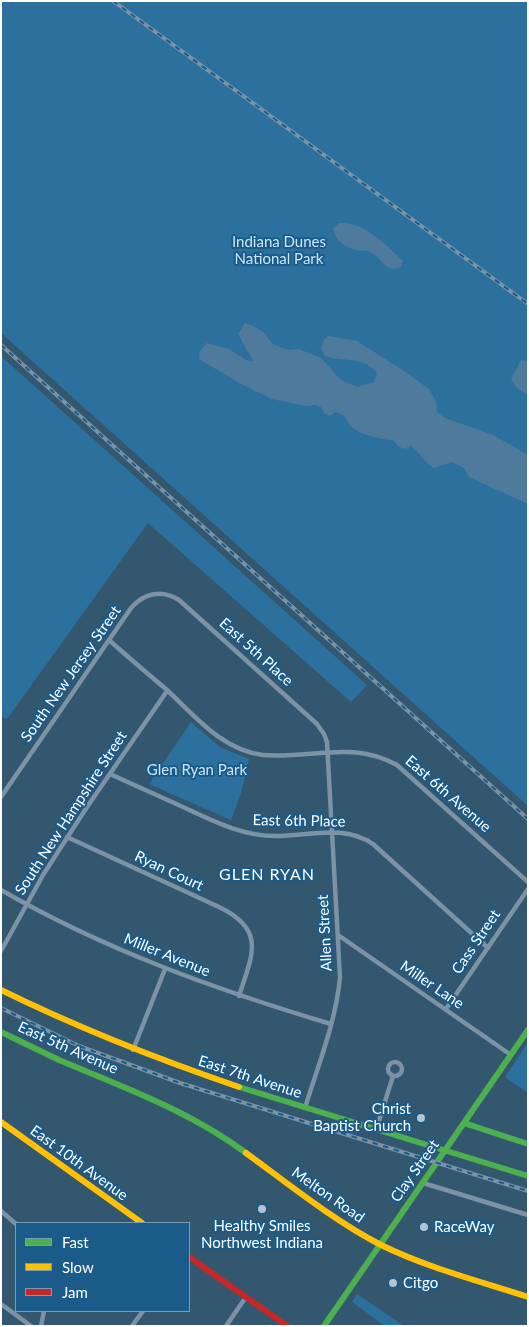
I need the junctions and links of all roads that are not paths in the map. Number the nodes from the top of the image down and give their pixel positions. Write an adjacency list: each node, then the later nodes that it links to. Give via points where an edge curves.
1 (148, 595): 2 (street, South New Jersey Street, via 136,603); 4 (street, East 5th Place, via 168,594 185,605 317,724 326,738)
2 (110, 640): 3 (street, East 6th Avenue); 6 (street, South New Jersey Street)
3 (167, 691): 4 (street, East 6th Avenue, via 220,738 240,748 264,755); 5 (street, South New Hampshire Street)
4 (327, 752): 7 (street, Allen Street); 9 (street, East 6th Avenue, via 370,753 397,765)
5 (110, 774): 7 (street, East 6th Place, via 249,834); 8 (street, South New Hampshire Street)
6 (1, 797)
7 (332, 833): 13 (street, Allen Street); 14 (street, East 6th Place, via 350,833 373,844)
8 (67, 838): 12 (street, South New Hampshire Street); 18 (street, Ryan Court, via 227,911 242,921 248,930 252,951)
9 (528, 882)
10 (528, 889): 14 (street, Cass Street)
11 (1, 890): 12 (street, Miller Avenue)
12 (26, 904): 15 (street, South New Hampshire Street); 16 (street, Miller Avenue)
13 (338, 935): 19 (street, Miller Lane); 20 (street, Allen Street, via 340,977)
14 (488, 948): 19 (street, Cass Street)
15 (1, 951)
16 (165, 969): 18 (street, Miller Avenue); 23 (street)
17 (1, 990): 23 (street, East 7th Avenue)
18 (239, 996): 20 (street, Miller Avenue)
19 (446, 1009): 24 (street, Miller Lane)
20 (331, 1024): 27 (street, Allen Street)
21 (528, 1030): 24 (street, Clay Street)
22 (1, 1032): 26 (street, East 5th Avenue)
23 (133, 1050): 27 (street, East 7th Avenue)
24 (511, 1055): 29 (street, Clay Street)
25 (393, 1076): 30 (street)
26 (126, 1087): 39 (street, Melton Road, via 219,1134 323,1210)
27 (305, 1108): 30 (street, East 7th Avenue)
28 (1, 1122): 37 (street, East 10th Avenue)
29 (464, 1123): 31 (street); 32 (street, Clay Street)
30 (376, 1130): 32 (street, East 7th Avenue)
31 (528, 1144)
32 (444, 1151): 33 (street, East 7th Avenue); 34 (street, Clay Street)
33 (528, 1176)
34 (422, 1182): 36 (street); 39 (street, Clay Street)
35 (1, 1211): 38 (street)
36 (528, 1215)
37 (141, 1222)
38 (15, 1223)
39 (380, 1244): 42 (street, Melton Road, via 440,1269); 51 (street, Clay Street)
40 (190, 1258): 41 (street)
41 (246, 1297): 49 (street); 50 (street)
42 (528, 1297)
43 (1, 1304): 46 (street)
44 (44, 1312): 47 (street)
45 (142, 1312): 48 (street)
46 (31, 1326)
47 (40, 1326)
48 (132, 1326)
49 (226, 1326)
50 (286, 1326)
51 (324, 1326)

